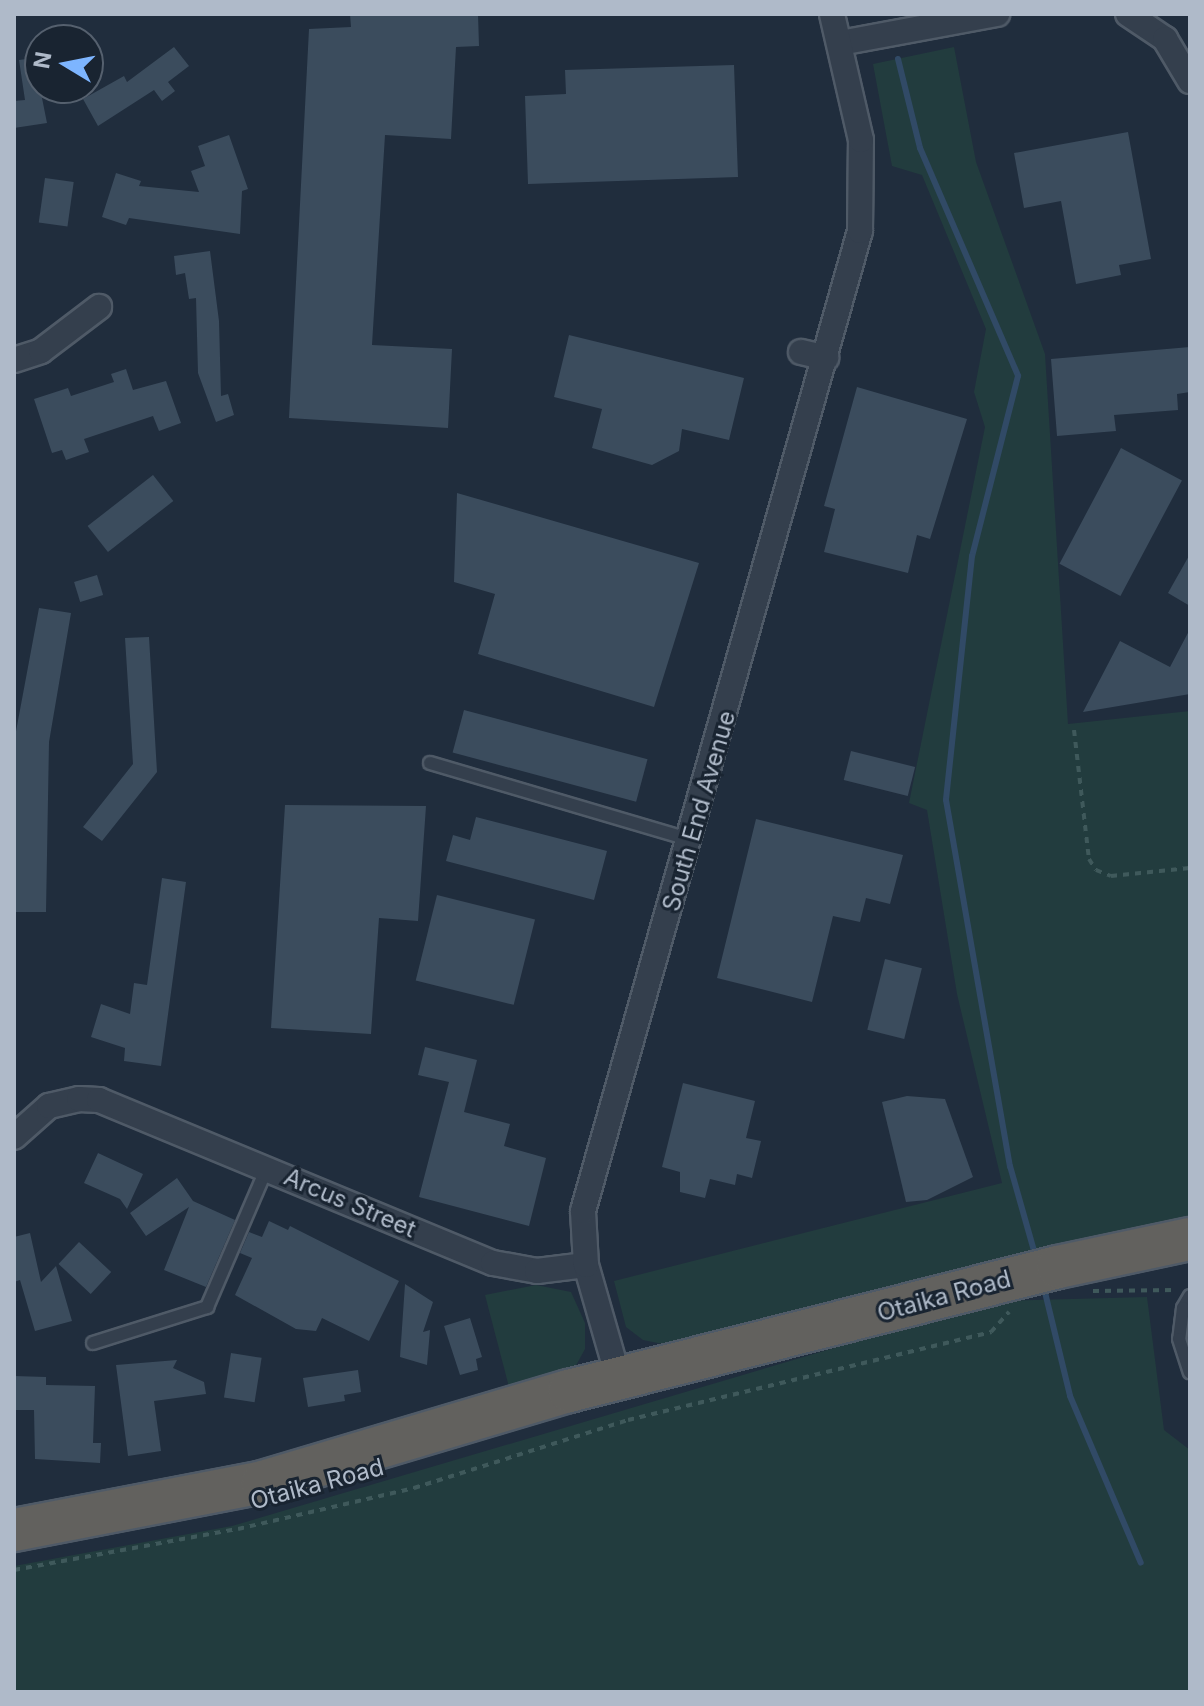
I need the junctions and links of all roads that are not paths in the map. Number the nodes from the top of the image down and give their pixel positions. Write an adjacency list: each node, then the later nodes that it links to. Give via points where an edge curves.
1 (832, 14): 4 (street, South End Avenue)
2 (997, 14): 4 (street)
3 (1128, 14): 5 (street)
4 (840, 43): 9 (street, South End Avenue, via 861,140 864,191 860,231)
5 (1184, 52): 6 (street)
6 (1190, 81)
7 (99, 307): 10 (street, via 41,351)
8 (801, 352): 9 (street)
9 (826, 358): 12 (street, South End Avenue)
10 (14, 360)
11 (430, 763): 12 (lane)
12 (691, 840): 16 (street, South End Avenue, via 583,1211)
13 (14, 1137): 14 (street, Arcus Street, via 49,1106 99,1100)
14 (267, 1168): 16 (street, Arcus Street, via 503,1266 537,1271); 18 (lane, via 207,1307 184,1319)
15 (1190, 1239): 20 (highway, Otaika Road, via 1048,1284)
16 (586, 1265): 20 (street)
17 (1190, 1296): 19 (lane, via 1179,1339)
18 (93, 1343)
19 (1190, 1372)
20 (618, 1395): 21 (highway, Otaika Road, via 569,1391 247,1486); 22 (highway, Otaika Road, via 401,1462 232,1506)
21 (14, 1530)
22 (14, 1546)

